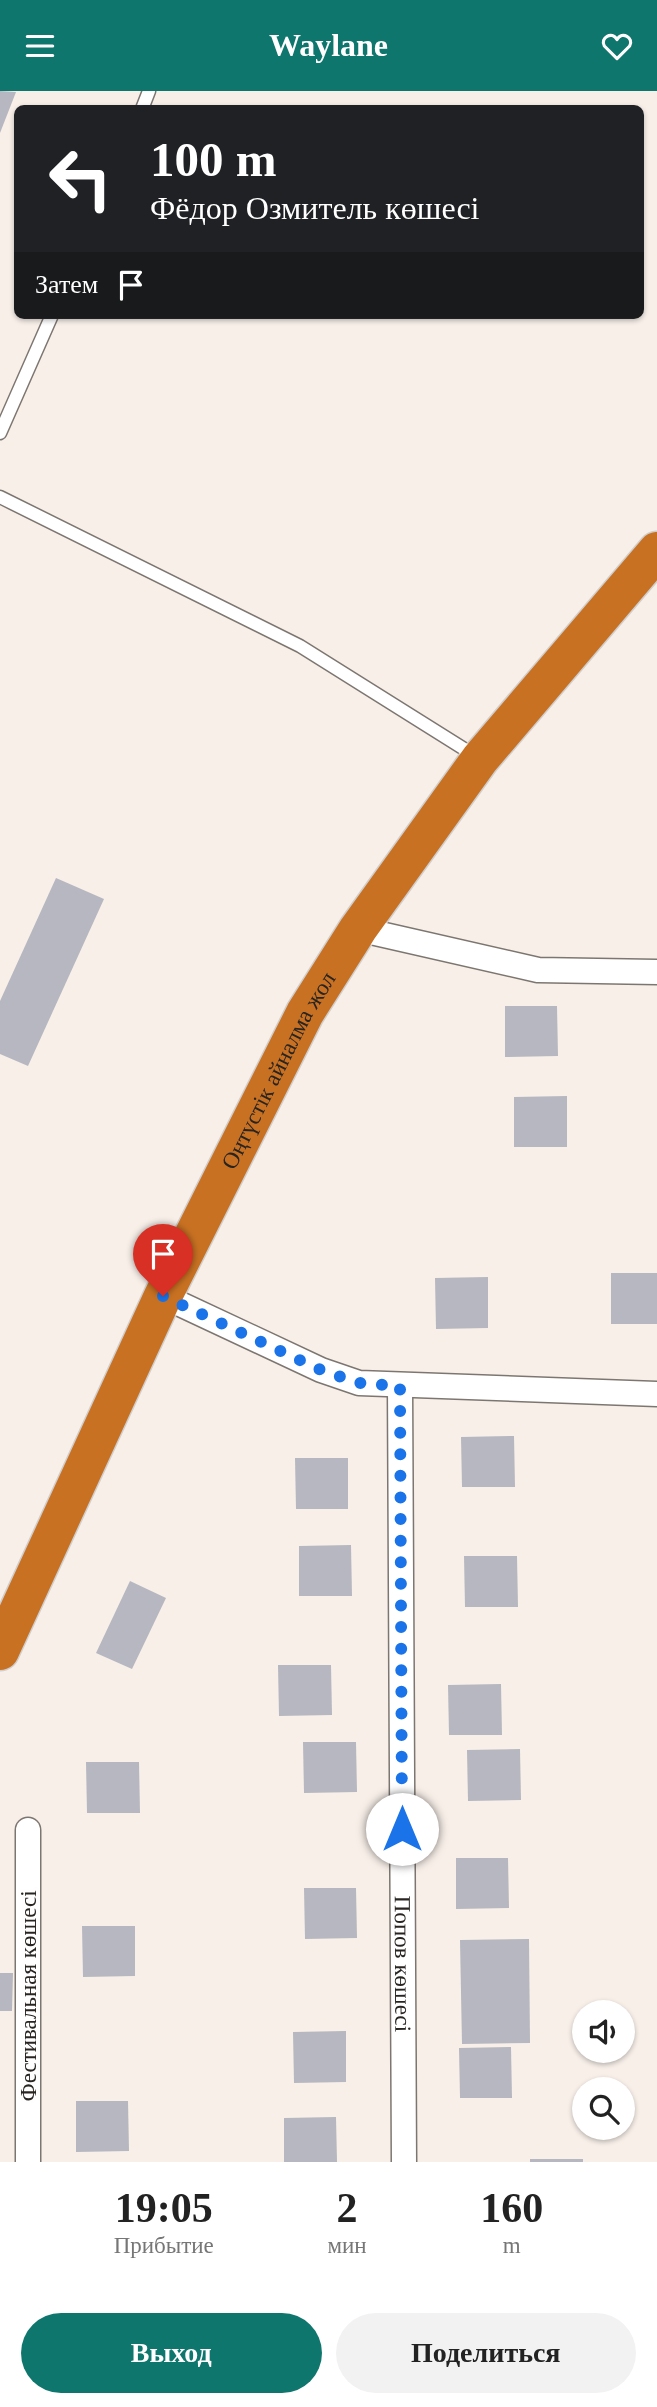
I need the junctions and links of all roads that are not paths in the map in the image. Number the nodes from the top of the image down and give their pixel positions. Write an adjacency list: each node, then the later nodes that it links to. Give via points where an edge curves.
1 (50, 319): 2 (lane)
2 (0, 433)
3 (0, 497): 5 (lane, via 300,646)
4 (657, 551): 5 (highway, Оңтүстік айналма жол)
5 (480, 759): 6 (highway, Оңтүстік айналма жол)
6 (358, 929): 7 (street, via 538,970); 8 (highway, Оңтүстік айналма жол, via 305,1013)
7 (657, 972)
8 (163, 1296): 9 (street, via 321,1370 359,1383); 11 (highway, Оңтүстік айналма жол)
9 (400, 1386): 10 (street); 14 (street, Попов көшесі)
10 (657, 1394)
11 (0, 1651)
12 (28, 1831): 13 (street, Фестивальная көшесі)
13 (29, 2162)
14 (404, 2162)

